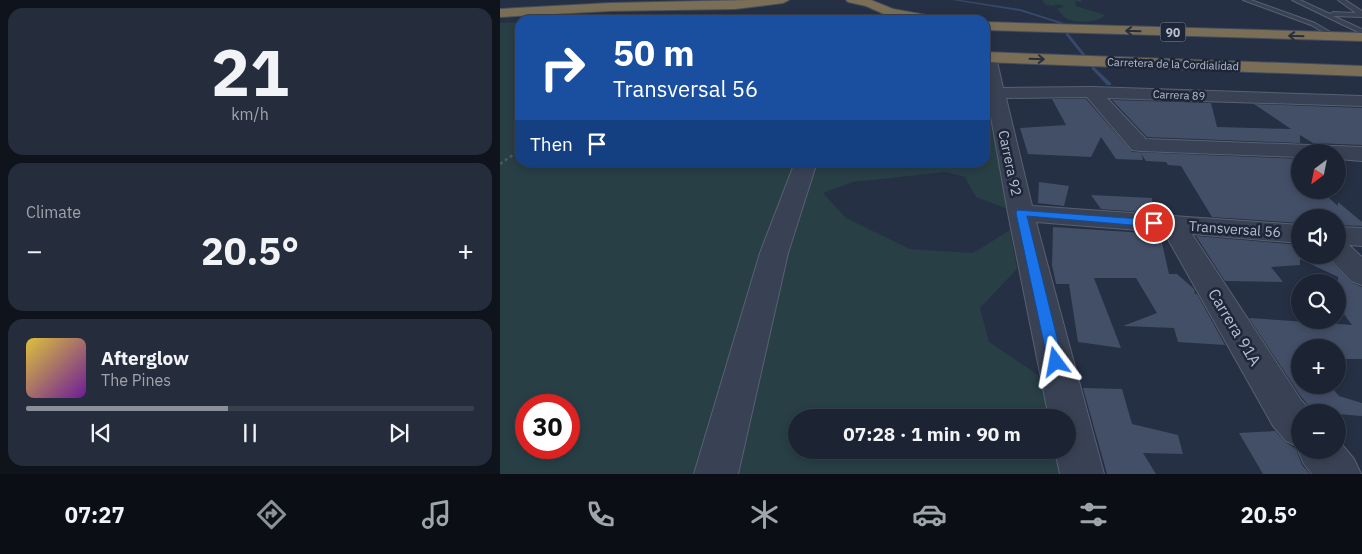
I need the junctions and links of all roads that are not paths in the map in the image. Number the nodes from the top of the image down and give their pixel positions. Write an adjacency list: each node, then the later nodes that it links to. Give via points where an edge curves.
1 (783, 0): 8 (highway)
2 (852, 0): 6 (highway)
3 (1246, 0): 20 (lane, via 1313,24)
4 (1295, 0): 10 (lane)
5 (1341, 0): 15 (lane)
6 (868, 2): 14 (highway)
7 (647, 3): 8 (highway); 9 (highway)
8 (755, 4): 13 (highway)
9 (500, 13)
10 (1324, 14): 15 (lane); 19 (lane)
11 (585, 15): 12 (highway)
12 (665, 15)
13 (734, 15)
14 (891, 15)
15 (1362, 15)
16 (515, 18): 17 (highway)
17 (500, 19)
18 (990, 26): 20 (highway, 90, one-way to 18)
19 (1362, 32)
20 (1336, 37): 21 (highway, 90)
21 (1362, 37)
22 (990, 57): 24 (highway, Carretera de la Cordialidad, one-way to 24)
23 (990, 71): 26 (street, Carrera 92)
24 (1362, 71)
25 (1092, 92): 26 (street, Carrera 89); 27 (street, Carrera 89); 28 (street, via 1140,145)
26 (996, 93): 32 (street, Carrera 92)
27 (1362, 101)
28 (1291, 151)
29 (1346, 153): 30 (street)
30 (1362, 154)
31 (804, 167): 41 (street, via 774,254)
32 (1021, 213): 33 (street, Transversal 56); 42 (street, Carrera 92)
33 (1173, 225): 34 (street, Transversal 56); 39 (street, Carrera 91A)
34 (1291, 233)
35 (1346, 236): 36 (street)
36 (1362, 237)
37 (1346, 259): 38 (street)
38 (1362, 274)
39 (1291, 418)
40 (1327, 459): 43 (street)
41 (716, 474)
42 (1082, 474)
43 (1340, 474)

